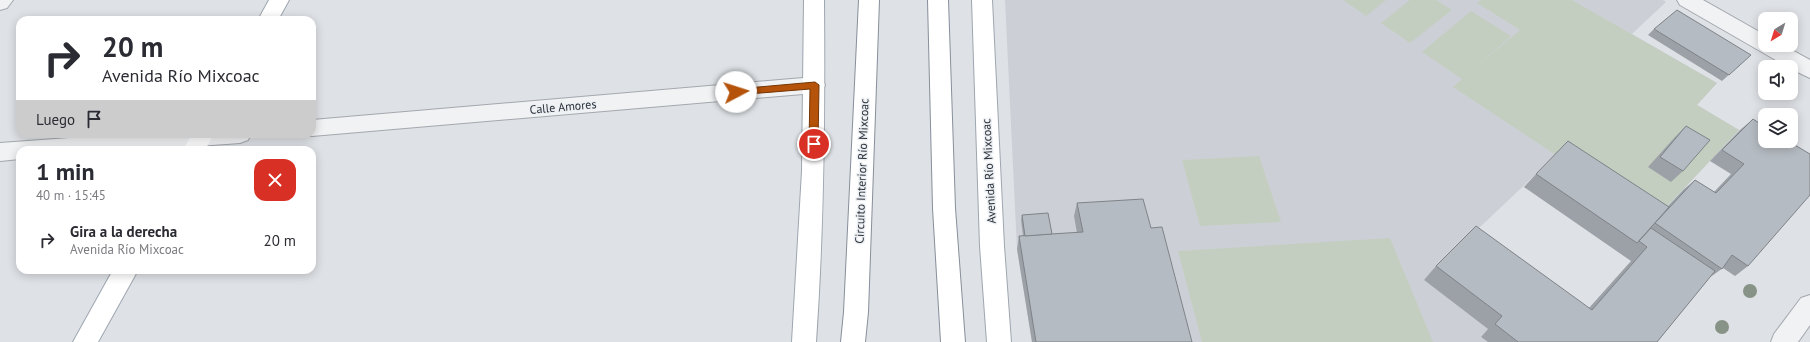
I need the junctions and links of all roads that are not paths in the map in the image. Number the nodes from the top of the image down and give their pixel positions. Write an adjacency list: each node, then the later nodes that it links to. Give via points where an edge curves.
1 (2, 0): 8 (street)
2 (279, 0): 9 (main road)
3 (814, 0): 13 (main road)
4 (869, 0): 24 (main road, Circuito Interior Río Mixcoac)
5 (938, 0): 25 (main road, via 944,208)
6 (982, 0): 26 (main road, Avenida Río Mixcoac)
7 (1687, 0): 10 (street)
8 (0, 3)
9 (270, 16)
10 (1758, 40)
11 (1778, 52): 12 (street)
12 (1810, 70)
13 (815, 85): 14 (street, Calle Amores); 23 (main road, via 810,275)
14 (316, 128)
15 (213, 138): 16 (street)
16 (199, 140): 17 (street)
17 (95, 146)
18 (16, 150): 19 (street)
19 (0, 152)
20 (124, 274): 22 (main road)
21 (1810, 306): 27 (street)
22 (85, 342)
23 (804, 342)
24 (853, 342)
25 (953, 342)
26 (999, 342)
27 (1783, 342)

